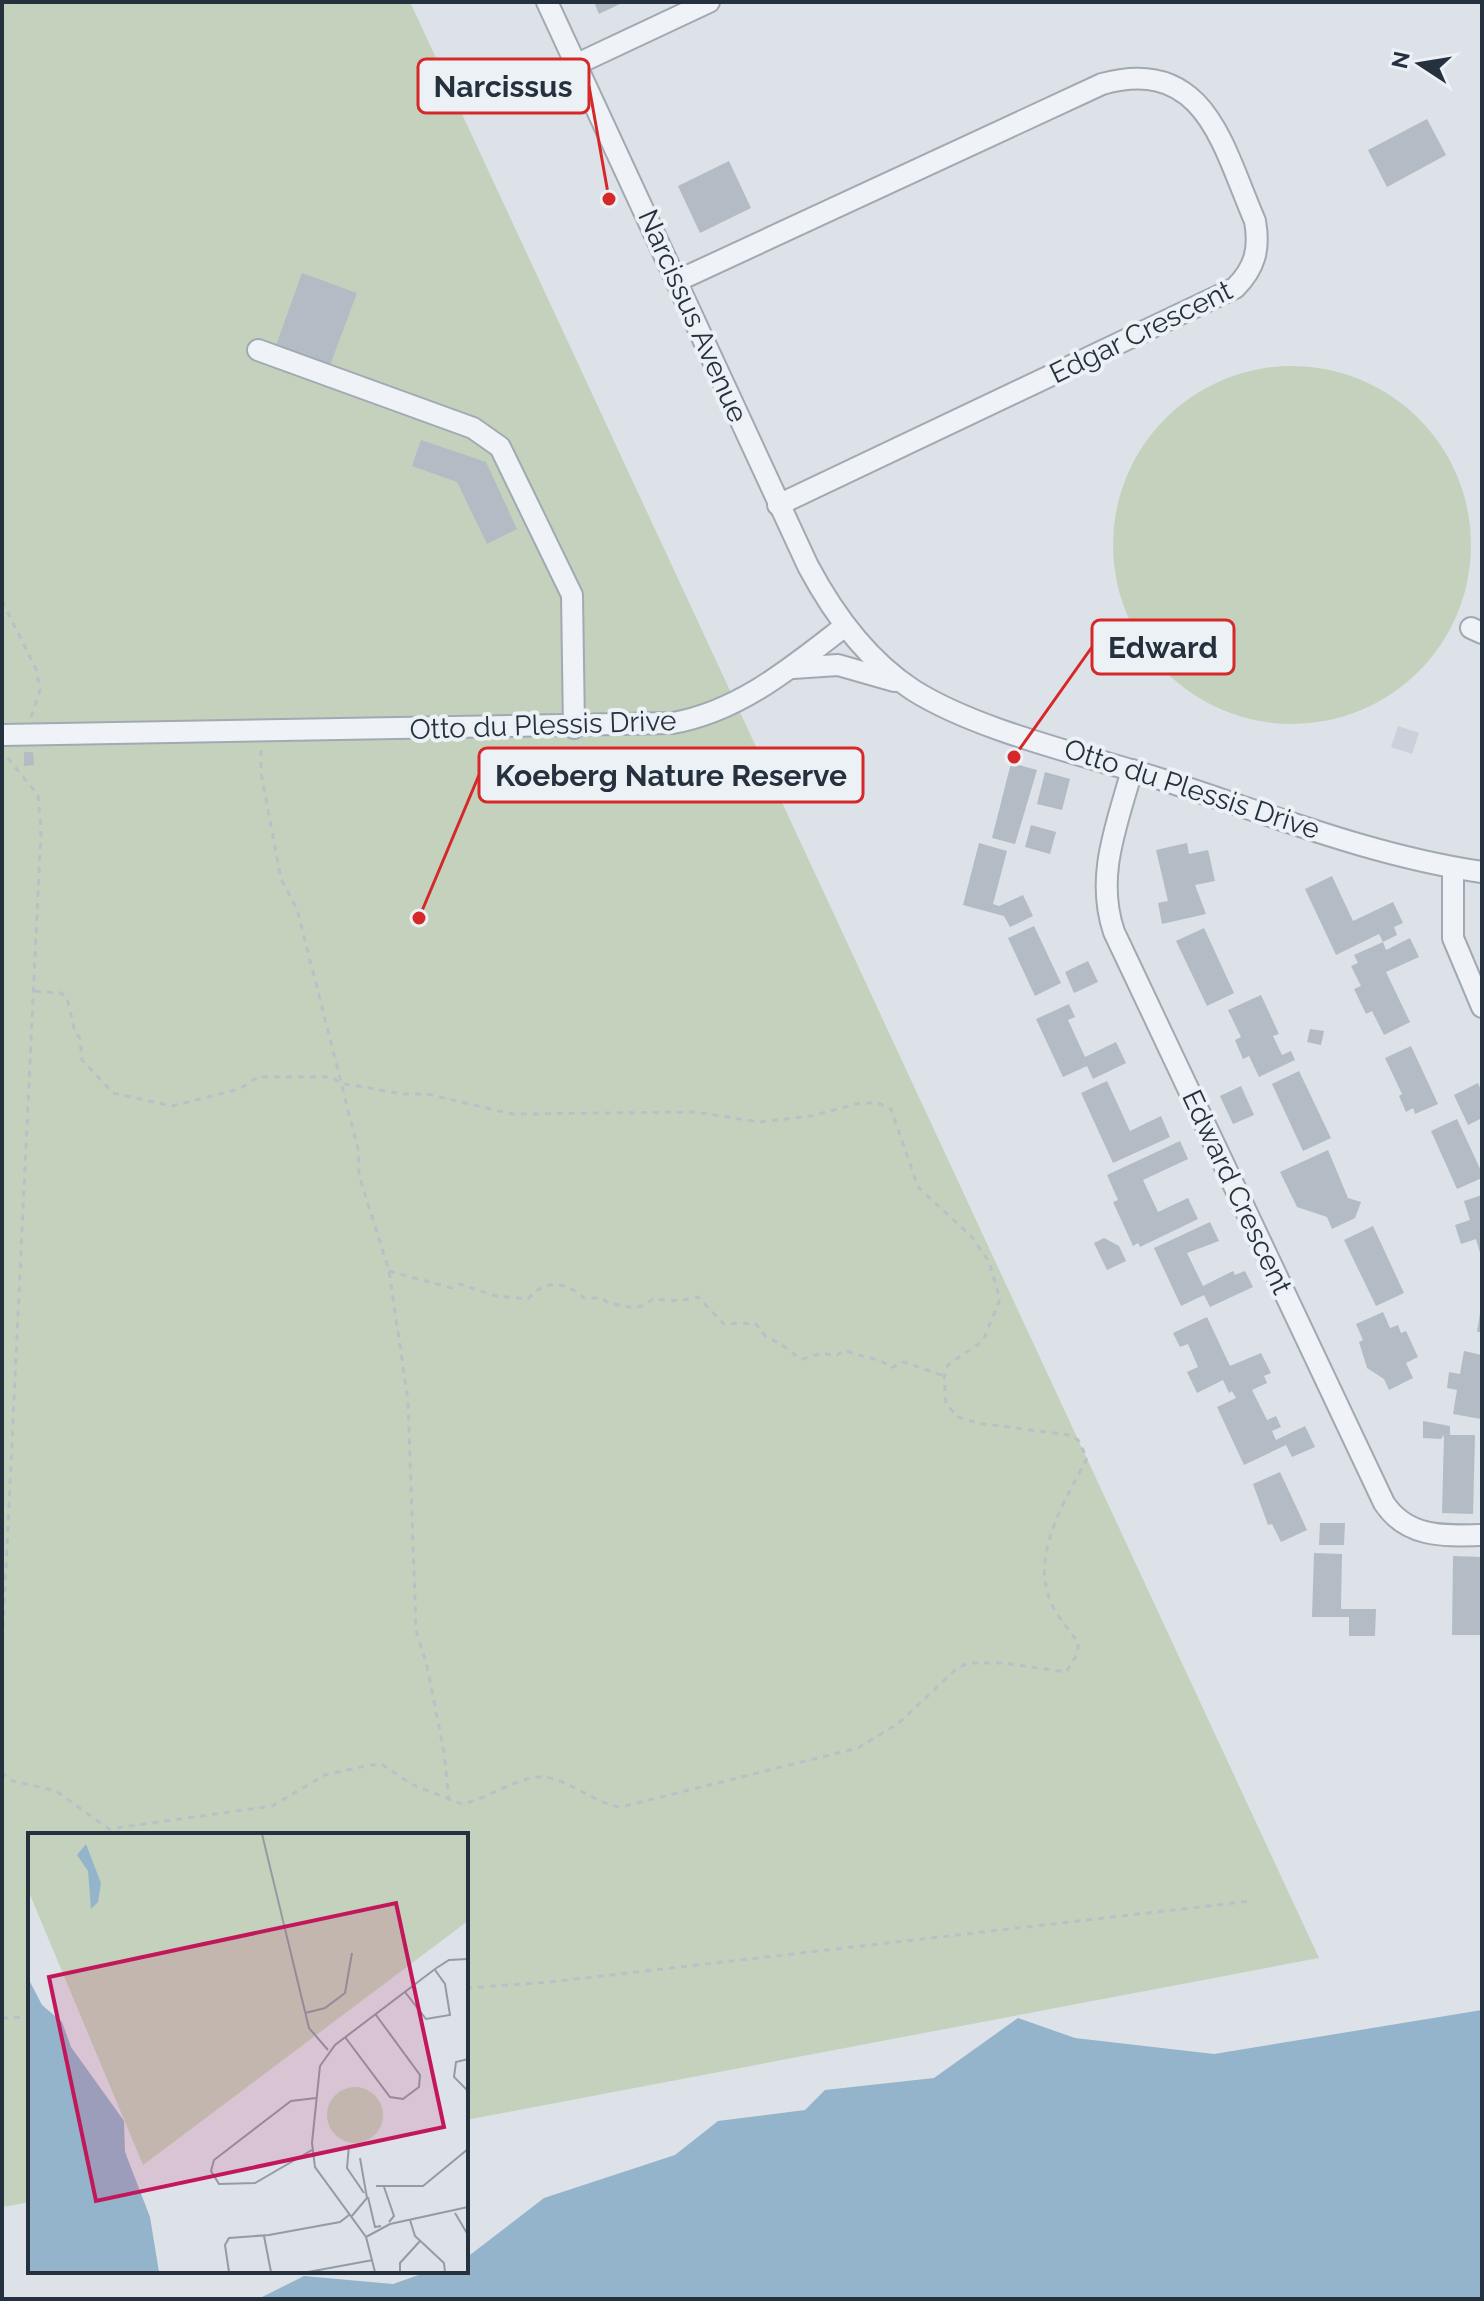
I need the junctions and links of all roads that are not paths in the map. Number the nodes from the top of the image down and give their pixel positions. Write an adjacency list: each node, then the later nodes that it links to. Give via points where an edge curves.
1 (547, 2): 3 (street, Narcissus Avenue)
2 (709, 2): 3 (street)
3 (577, 64): 4 (street, Narcissus Avenue)
4 (677, 281): 6 (street, Narcissus Avenue); 6 (street, Edgar Crescent, via 1102,84 1157,81 1187,92 1208,115 1255,221 1258,240 1248,275 1235,288)
5 (258, 350): 10 (street, via 473,428 500,447 572,595)
6 (778, 505): 7 (street, Narcissus Avenue)
7 (845, 626): 8 (street, Otto du Plessis Drive); 9 (street, Otto du Plessis Drive)
8 (790, 668): 9 (street, via 838,665); 10 (street, Otto du Plessis Drive, via 756,692 701,718)
9 (909, 687): 12 (street, Otto du Plessis Drive, via 979,720)
10 (574, 728): 11 (street, Otto du Plessis Drive)
11 (2, 735)
12 (1132, 770): 13 (street, Otto du Plessis Drive); 16 (street, Edward Crescent, via 1106,869 1104,893 1114,932 1384,1503 1391,1514 1418,1531)
13 (1453, 868): 14 (street, Otto du Plessis Drive); 15 (street, via 1453,938)
14 (1482, 872)
15 (1482, 1007)
16 (1482, 1535)

